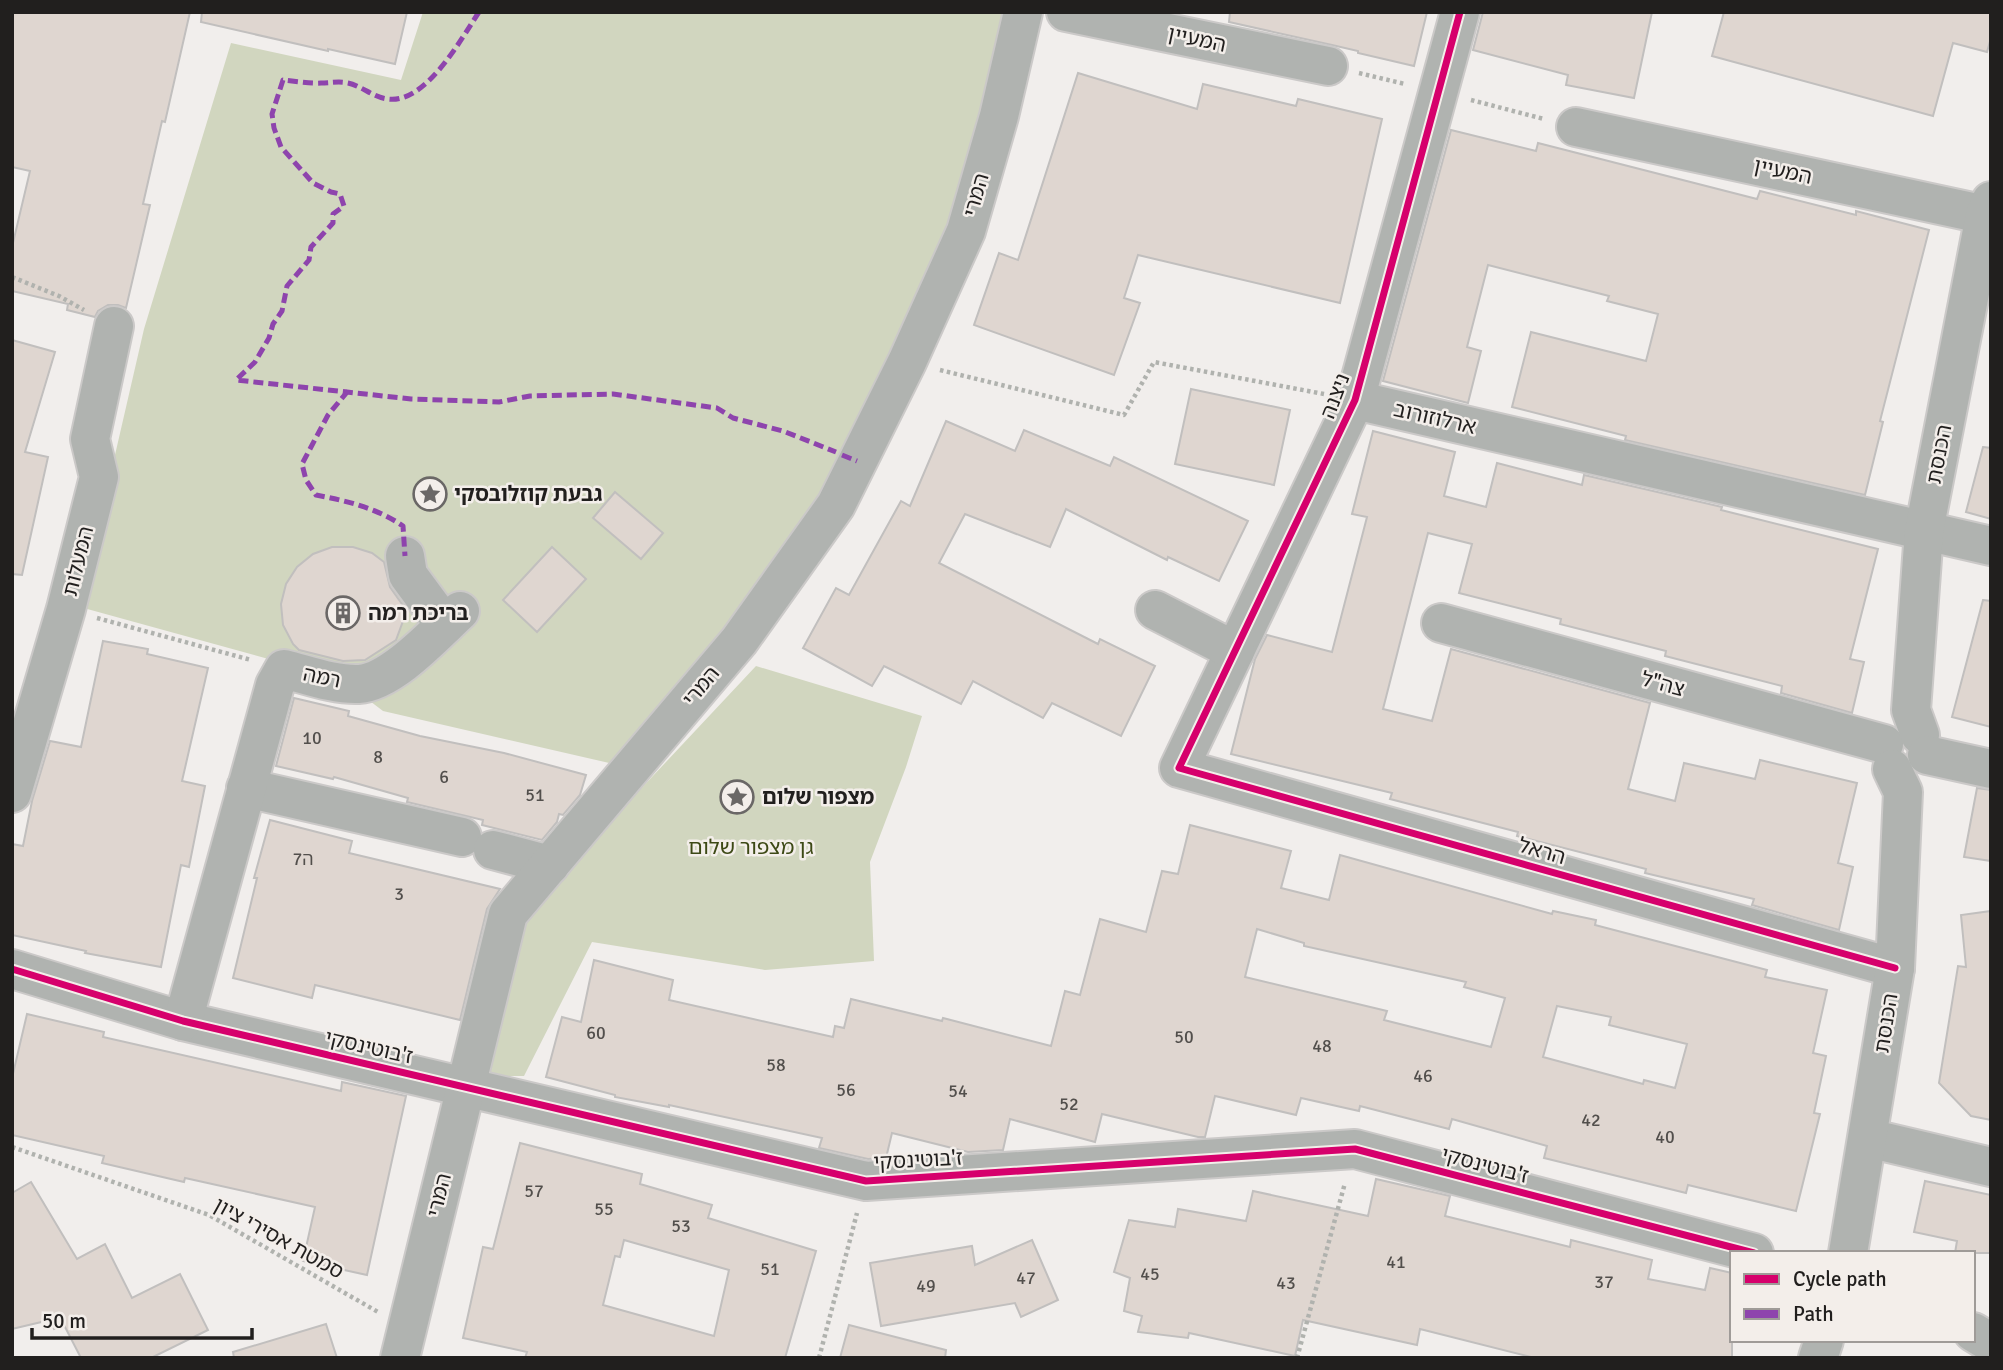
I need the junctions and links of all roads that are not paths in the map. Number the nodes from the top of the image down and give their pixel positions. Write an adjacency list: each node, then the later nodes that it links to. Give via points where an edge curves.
1 (1023, 12): 20 (street, המרי, via 965,231 907,362 835,505 747,630)
2 (1066, 12): 4 (street, המעיין)
3 (1460, 12): 8 (street, ניצנה)
4 (1328, 66)
5 (1576, 127): 6 (street, המעיין)
6 (1989, 211): 9 (street, הכנסת)
7 (114, 326): 19 (street, המעלות, via 90,439 99,477)
8 (1355, 400): 9 (street, ארלוזורוב); 14 (street, ניצנה)
9 (1924, 531): 10 (street, ארלוזורוב); 15 (street, הכנסת)
10 (1991, 546)
11 (405, 556): 18 (street, רמה, via 408,575 452,618 395,668 361,684 284,669 275,685)
12 (1154, 610): 14 (street)
13 (1441, 623): 15 (street, צה"ל)
14 (1235, 651): 16 (street, ניצנה)
15 (1906, 750): 17 (street, צה"ל); 21 (street, הכנסת)
16 (1179, 768): 21 (street, הראל)
17 (1991, 769)
18 (246, 788): 20 (street); 23 (street, רמה)
19 (12, 793)
20 (550, 865): 24 (street, המרי, via 508,915)
21 (1895, 968): 25 (street, הכנסת)
22 (13, 972): 23 (street, ז'בוטינסקי)
23 (183, 1021): 24 (street, ז'בוטינסקי)
24 (466, 1088): 27 (street, ז'בוטינסקי, via 866,1181 1354,1149); 30 (street, המרי)
25 (1868, 1138): 26 (street); 28 (street, הכנסת)
26 (1991, 1167)
27 (1746, 1251)
28 (1848, 1251)
29 (1975, 1333): 31 (street)
30 (403, 1343)
31 (1991, 1343)

